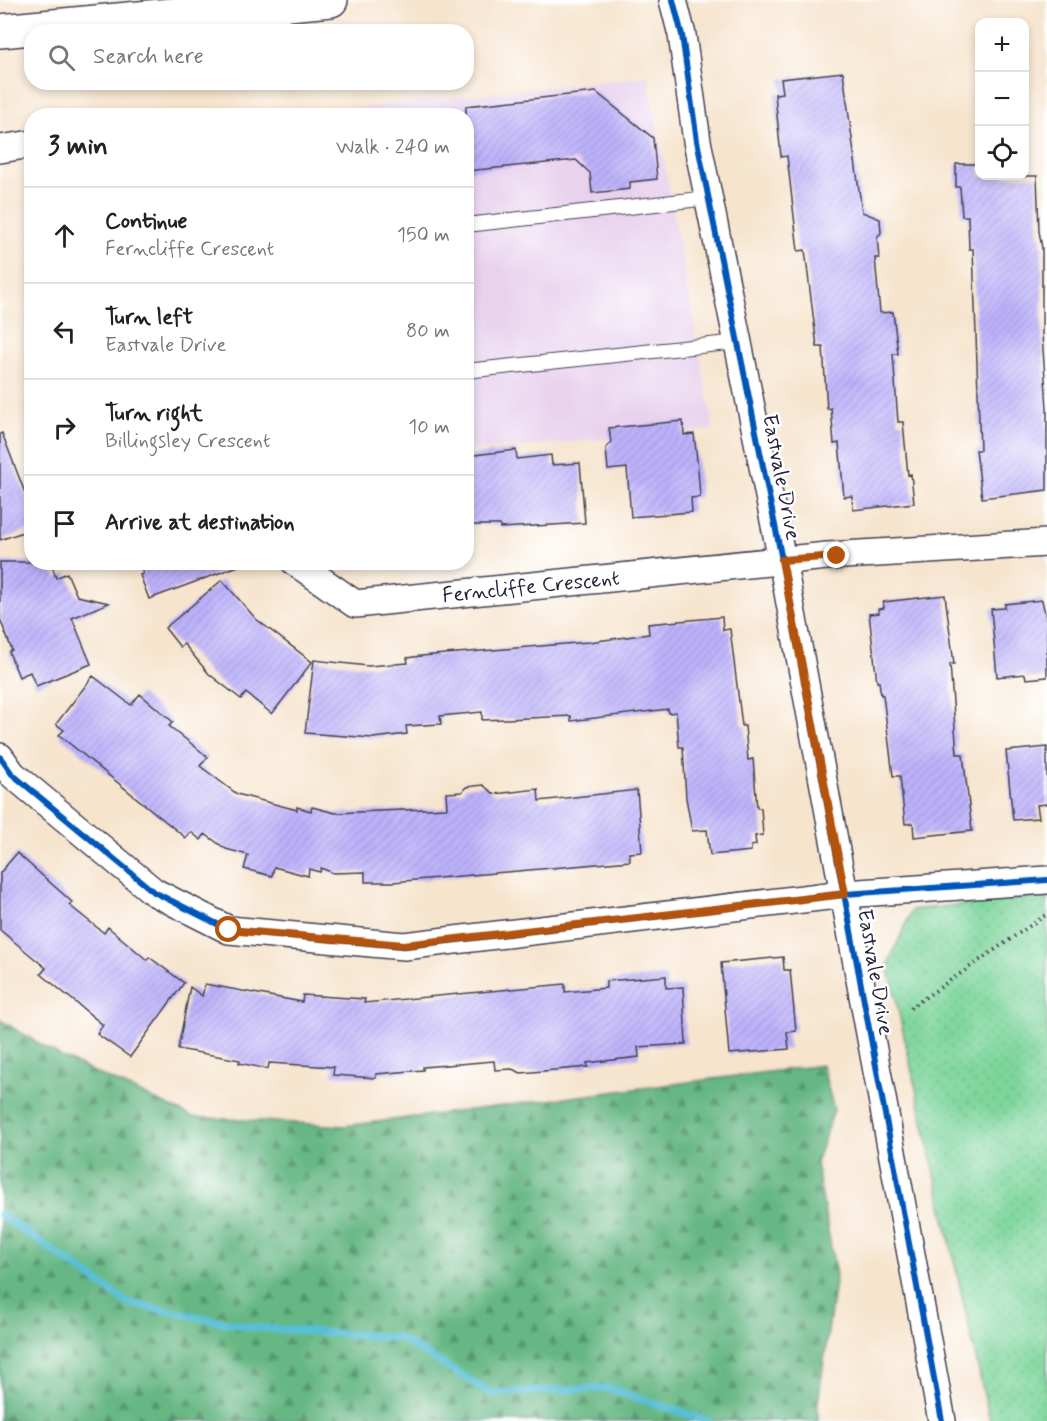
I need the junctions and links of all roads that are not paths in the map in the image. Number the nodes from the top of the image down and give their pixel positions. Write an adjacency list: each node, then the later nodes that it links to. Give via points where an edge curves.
1 (331, 0): 3 (main road)
2 (673, 0): 10 (street, Eastvale Drive)
3 (112, 10): 4 (main road)
4 (71, 12): 5 (main road)
5 (28, 24)
6 (24, 25): 7 (main road)
7 (0, 32)
8 (24, 145): 9 (street)
9 (0, 148)
10 (709, 198): 11 (lane); 12 (street, Eastvale Drive)
11 (474, 224)
12 (738, 342): 13 (lane); 15 (street, Eastvale Drive)
13 (474, 370)
14 (1047, 543): 15 (street, Ferncliffe Crescent)
15 (782, 560): 16 (street, Ferncliffe Crescent, via 355,604); 19 (street, Eastvale Drive)
16 (306, 570)
17 (0, 757): 19 (street, via 12,774 154,891 229,930 404,945)
18 (1047, 880): 19 (street)
19 (845, 894): 20 (street, Eastvale Drive)
20 (942, 1421)

